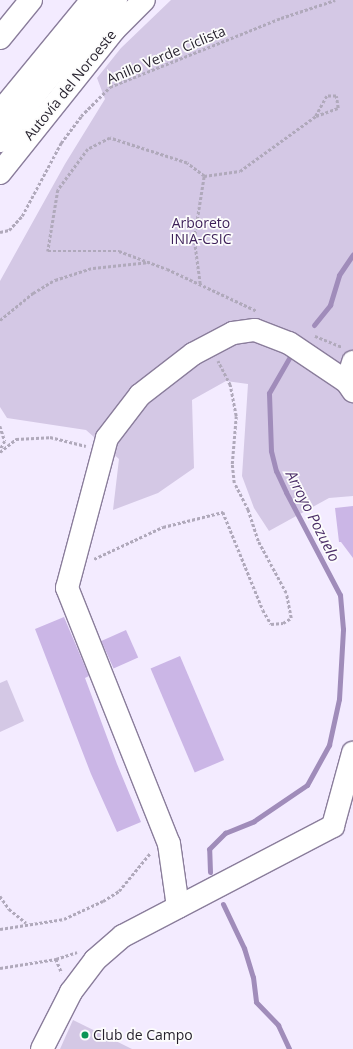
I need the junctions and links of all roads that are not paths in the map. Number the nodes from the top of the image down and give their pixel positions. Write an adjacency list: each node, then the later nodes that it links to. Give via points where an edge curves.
1 (31, 0): 5 (main road)
2 (92, 0): 6 (main road)
3 (116, 0): 6 (main road, Autovía del Noroeste)
4 (144, 0): 6 (main road, Autovía del Noroeste, via 114,30)
5 (0, 38)
6 (28, 104): 7 (main road); 8 (main road, Autovía del Noroeste); 9 (main road, Autovía del Noroeste)
7 (0, 112)
8 (0, 141)
9 (0, 173)
10 (351, 378): 14 (main road, via 289,343 255,330 233,333 201,350 140,395 107,438 67,588 165,834)
11 (353, 753): 13 (main road)
12 (353, 815): 13 (main road)
13 (333, 826): 14 (main road)
14 (178, 908): 15 (main road, via 123,936 95,960 71,992)
15 (42, 1049)

